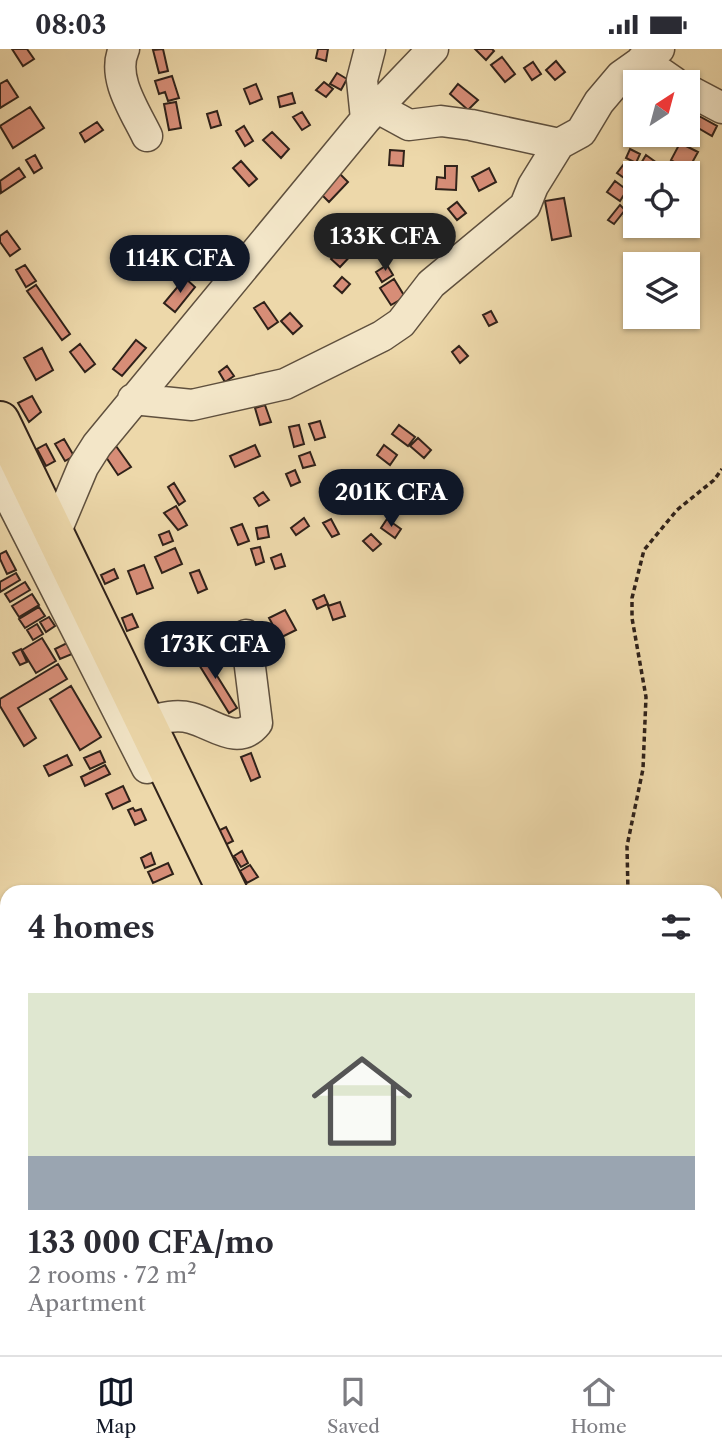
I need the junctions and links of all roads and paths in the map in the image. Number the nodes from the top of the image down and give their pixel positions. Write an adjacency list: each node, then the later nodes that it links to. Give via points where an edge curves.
1 (124, 49): 9 (street, via 120,77)
2 (370, 49): 8 (street, via 362,80)
3 (433, 49): 8 (street)
4 (650, 55): 5 (street); 10 (street, via 621,76 581,132)
5 (663, 70)
6 (700, 96): 7 (street)
7 (722, 108)
8 (371, 113): 10 (street, via 409,125 441,121); 11 (street)
9 (147, 137)
10 (559, 144): 11 (street, via 525,206 431,284 401,323 382,336 285,384 192,405)
11 (134, 399): 15 (street, via 83,467)
12 (3, 435): 15 (main road)
13 (722, 469): 20 (path, via 677,510 644,550 632,598 646,697 643,769 627,846)
14 (0, 479): 18 (street)
15 (54, 536): 17 (main road)
16 (246, 635): 17 (street, via 257,723 250,733 240,735 174,716)
17 (147, 722): 19 (main road)
18 (207, 885)
19 (225, 885)
20 (628, 885)

